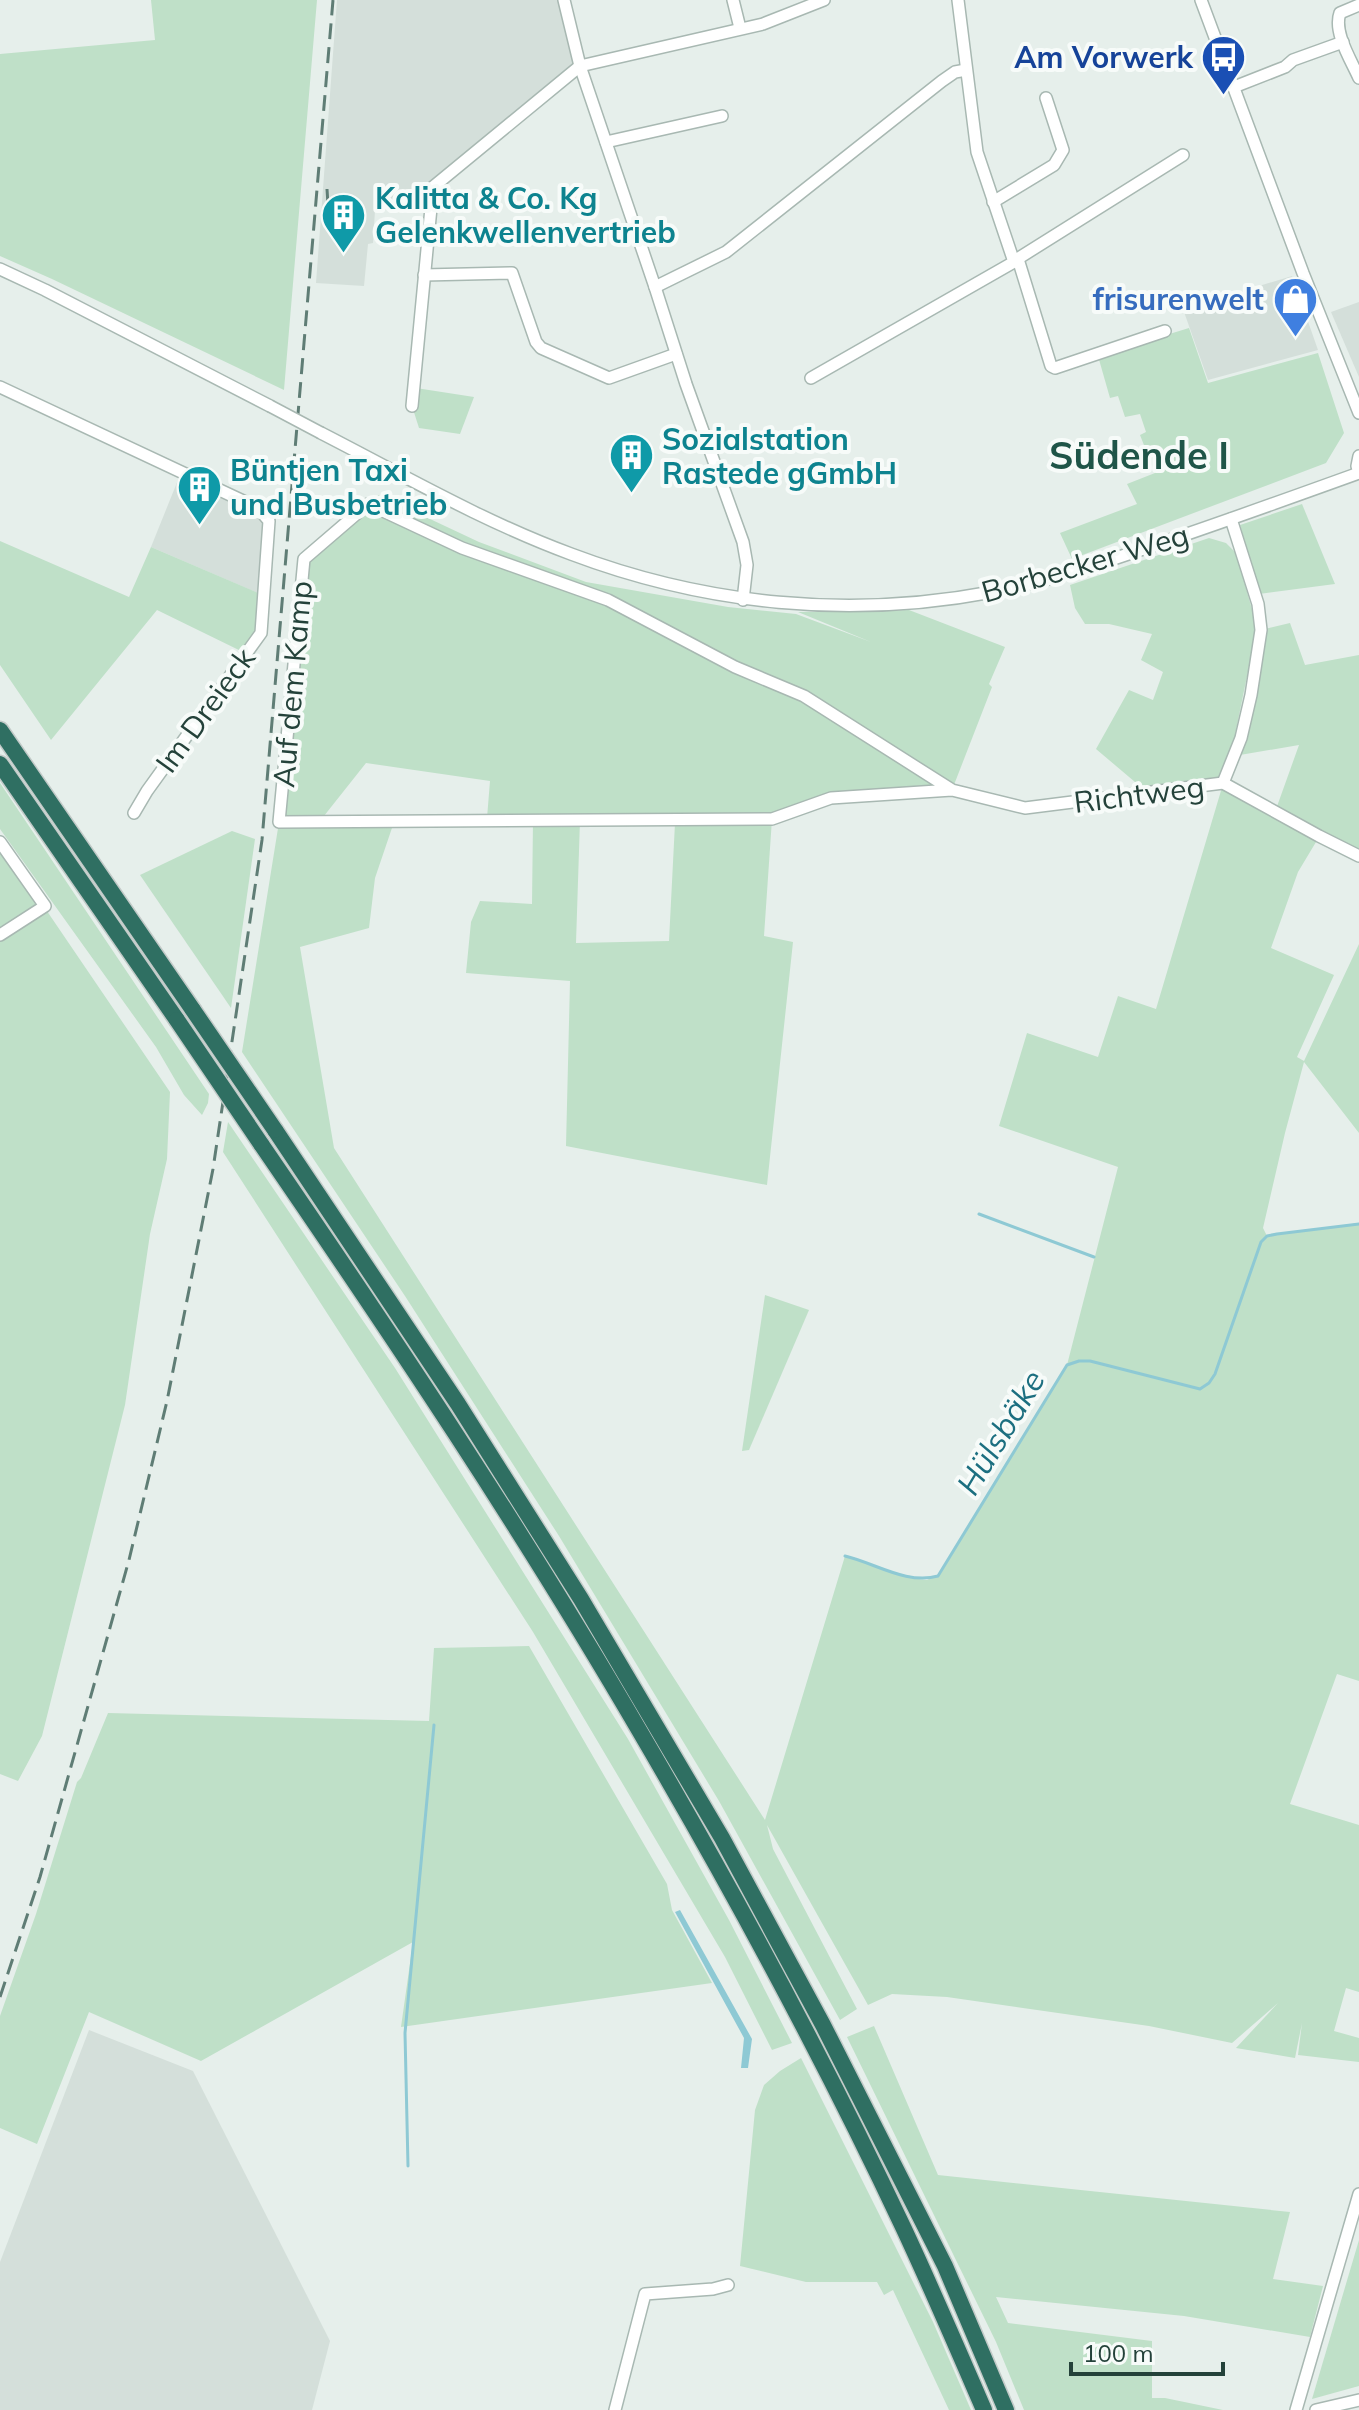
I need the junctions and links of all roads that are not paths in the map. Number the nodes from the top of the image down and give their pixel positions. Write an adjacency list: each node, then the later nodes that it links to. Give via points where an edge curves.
1 (564, 0): 9 (street)
2 (733, 0): 7 (street)
3 (824, 0): 7 (street)
4 (958, 0): 10 (street)
5 (1201, 0): 12 (street)
6 (1359, 5): 8 (street, via 1340,13)
7 (740, 28): 9 (street)
8 (1343, 42): 11 (street); 12 (street)
9 (580, 66): 15 (street); 20 (street, via 433,187)
10 (966, 70): 17 (street, via 977,152); 21 (street, via 942,81 726,252)
11 (1359, 78)
12 (1234, 87): 27 (street)
13 (1046, 98): 17 (street, via 1063,150 1054,165)
14 (722, 116): 15 (street)
15 (606, 142): 21 (street)
16 (1183, 155): 18 (street)
17 (993, 202): 18 (street)
18 (1016, 260): 22 (street, via 1055,368); 24 (street)
19 (0, 269): 31 (street, Borbecker Weg, bridge, via 486,517 569,554)
20 (424, 275): 23 (street, via 512,273 541,348 609,378); 26 (street)
21 (655, 287): 23 (street)
22 (1165, 331)
23 (676, 354): 31 (street, via 743,542)
24 (811, 378)
25 (0, 387): 36 (street, Im Dreieck, via 258,508 269,521 261,633)
26 (412, 406)
27 (1359, 413)
28 (1359, 456): 29 (street)
29 (1359, 473): 30 (street, Borbecker Weg)
30 (1231, 519): 31 (street, Borbecker Weg, via 1072,572 993,592 860,606); 34 (street, via 1261,630 1241,738)
31 (743, 600)
32 (0, 730): 45 (highway, bridge, via 275,1130 581,1599 722,1838 835,2047 945,2266)
33 (0, 764): 44 (highway, bridge, via 443,1415 638,1728 820,2059 904,2229)
34 (1223, 783): 35 (street, Richtweg, via 1025,808); 38 (street, Richtweg)
35 (952, 790): 35 (street, Auf dem Kamp, via 804,696 735,667 608,600 462,548 368,504 304,559 279,822 772,819 831,798)
36 (134, 813)
37 (0, 842): 39 (street, via 45,906)
38 (1359, 856)
39 (0, 935)
40 (1359, 2194): 46 (street)
41 (728, 2285): 43 (street, via 645,2294)
42 (1359, 2400): 47 (street)
43 (615, 2410)
44 (984, 2410)
45 (1006, 2410)
46 (1296, 2410)
47 (1316, 2410)

